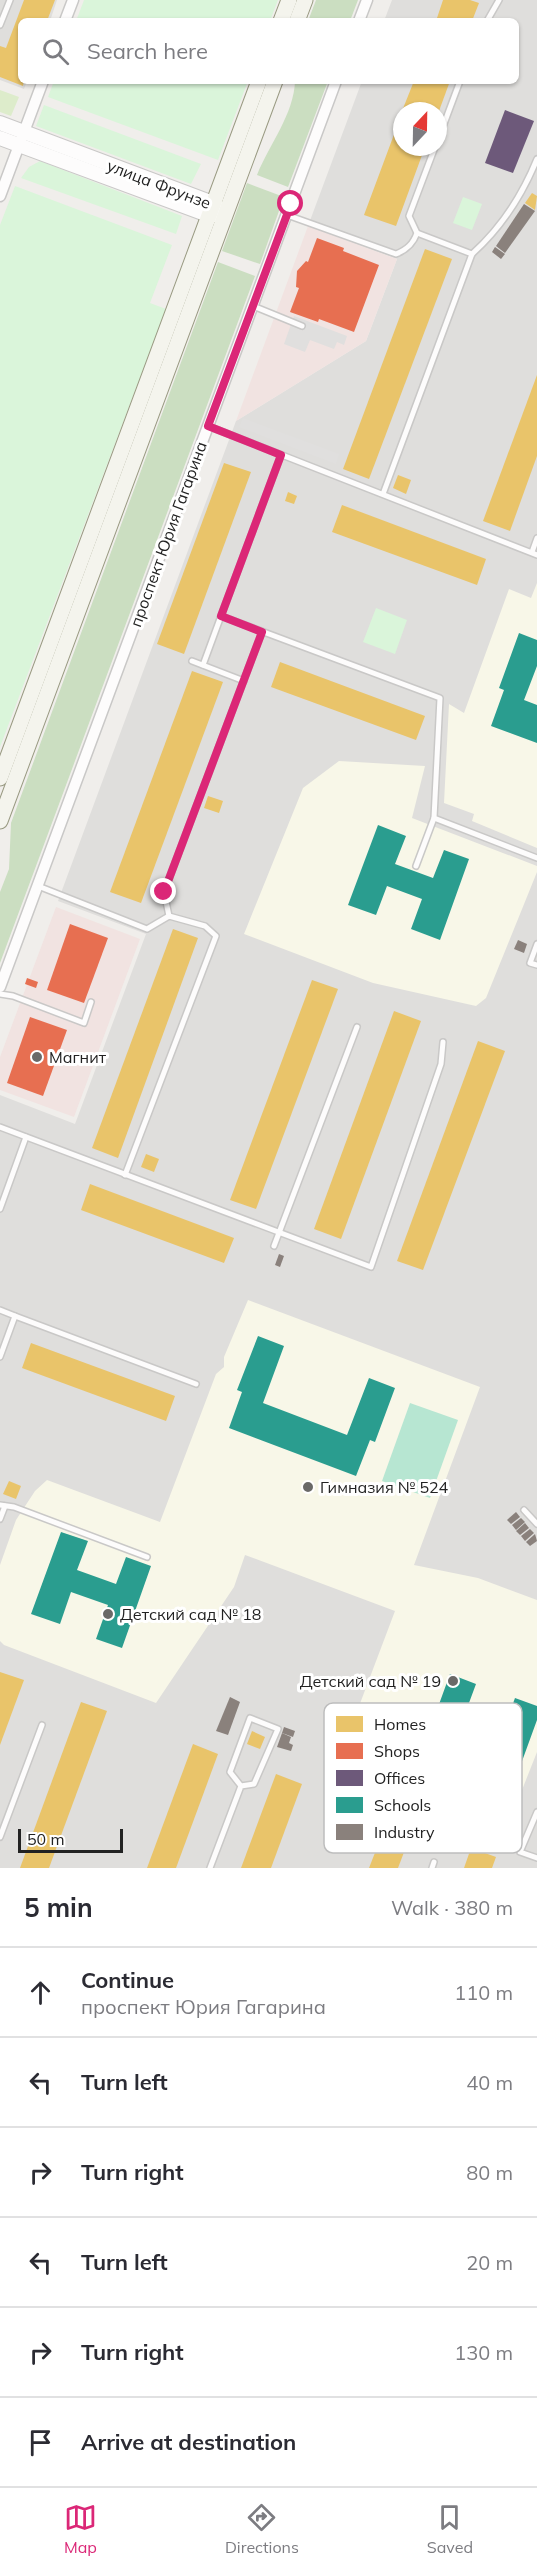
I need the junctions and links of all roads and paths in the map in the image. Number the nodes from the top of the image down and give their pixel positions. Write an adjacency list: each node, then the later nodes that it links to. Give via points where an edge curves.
1 (10, 0): 12 (lane)
2 (73, 0): 7 (street)
3 (289, 0): 8 (main road)
4 (305, 0): 9 (main road)
5 (367, 0): 10 (street)
6 (499, 0): 11 (lane)
7 (66, 18)
8 (282, 18)
9 (298, 18)
10 (360, 18)
11 (489, 18)
12 (0, 25)
13 (42, 84): 21 (street)
14 (258, 84): 25 (main road)
15 (274, 84): 26 (main road)
16 (335, 84): 27 (street, проспект Юрия Гагарина)
17 (459, 84): 18 (lane)
18 (447, 116)
19 (0, 123): 21 (street, улица Фрунзе)
20 (0, 138): 21 (street, улица Фрунзе)
21 (21, 139): 24 (street); 25 (street, улица Фрунзе)
22 (432, 156): 28 (lane, via 409,216)
23 (537, 159): 29 (lane, via 524,192)
24 (0, 196)
25 (211, 209): 26 (street, улица Фрунзе); 42 (main road)
26 (225, 214): 44 (main road)
27 (286, 214): 28 (lane, via 396,254 405,251); 30 (street, проспект Юрия Гагарина)
28 (417, 233): 29 (lane)
29 (472, 254): 34 (lane)
30 (253, 306): 31 (lane); 32 (street, проспект Юрия Гагарина)
31 (302, 326)
32 (208, 426): 33 (lane); 47 (street, проспект Юрия Гагарина)
33 (281, 455): 34 (lane); 37 (lane)
34 (383, 494): 36 (lane)
35 (537, 538): 36 (lane)
36 (534, 553)
37 (221, 616): 38 (lane); 40 (lane)
38 (262, 632): 41 (lane); 43 (lane, via 440,698)
39 (192, 661): 40 (lane)
40 (203, 665): 41 (lane)
41 (244, 681): 48 (lane, via 164,892)
42 (0, 778)
43 (434, 818): 45 (lane); 46 (lane)
44 (0, 820)
45 (537, 858)
46 (416, 866)
47 (38, 886): 48 (lane, via 147,929); 51 (street, проспект Юрия Гагарина)
48 (168, 916): 58 (lane, via 206,926 216,936)
49 (537, 944): 50 (lane, via 530,963)
50 (537, 965)
51 (0, 987)
52 (0, 994): 53 (lane, via 84,1023)
53 (91, 1002)
54 (357, 1027): 60 (lane)
55 (443, 1042): 60 (lane, via 441,1064 370,1267)
56 (0, 1128): 57 (lane)
57 (26, 1137): 58 (lane); 59 (lane)
58 (125, 1174): 60 (lane)
59 (0, 1209)
60 (279, 1232): 61 (lane)
61 (274, 1246)
62 (0, 1310): 63 (lane)
63 (15, 1316): 64 (lane); 65 (lane)
64 (0, 1358)
65 (196, 1384)
66 (2, 1506): 68 (lane); 70 (lane, via 14,1507)
67 (524, 1510): 69 (lane)
68 (0, 1519)
69 (537, 1524)
70 (147, 1557)
71 (42, 1725): 74 (lane)
72 (241, 1786): 72 (lane, via 230,1772 250,1718 278,1728 254,1784); 78 (lane)
73 (537, 1812): 75 (lane)
74 (0, 1837)
75 (522, 1847)
76 (522, 1853): 77 (lane)
77 (537, 1858)
78 (210, 1868)

